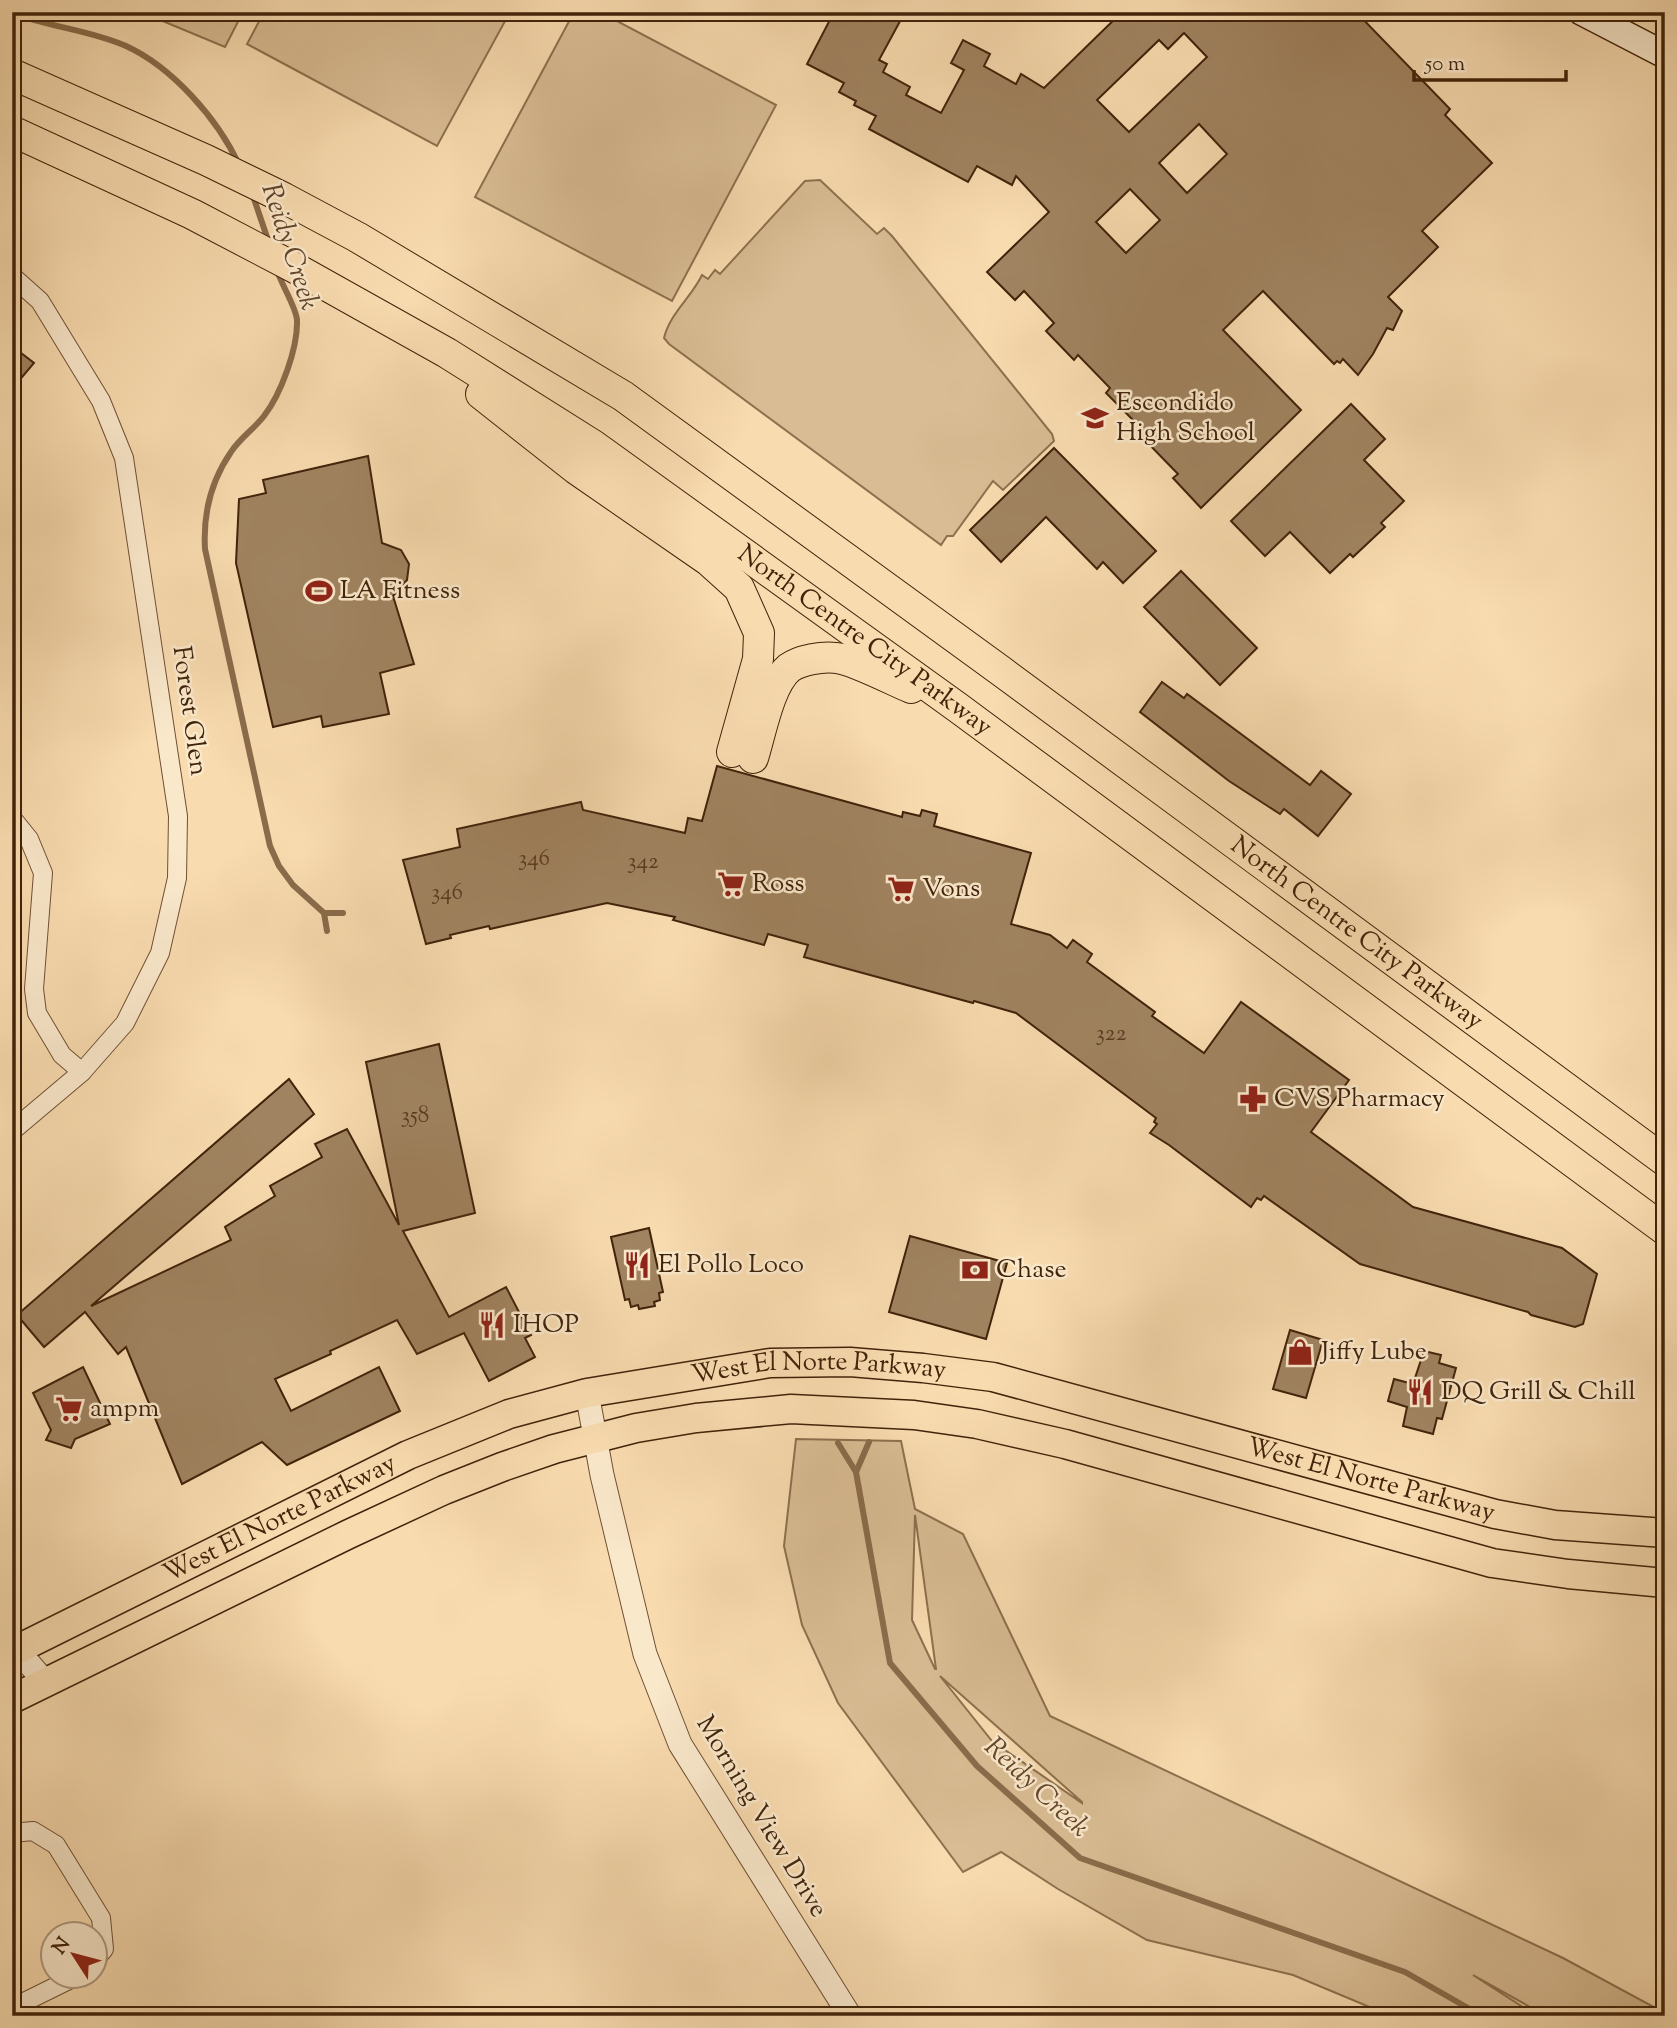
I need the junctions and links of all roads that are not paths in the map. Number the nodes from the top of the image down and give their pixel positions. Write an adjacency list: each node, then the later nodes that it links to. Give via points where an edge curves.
1 (1582, 12): 2 (main road)
2 (1665, 55)
3 (12, 74): 11 (highway, North Centre City Parkway, via 284,198 623,396)
4 (12, 131): 6 (highway, North Centre City Parkway, via 298,269)
5 (12, 276): 9 (street, Forest Glen, via 40,301 101,401 124,458 178,816 177,878 160,953 125,1023)
6 (447, 353): 7 (highway, North Centre City Parkway, via 593,445); 7 (highway, via 478,392 576,469 709,561 739,588 759,633 743,755 790,667 814,659 838,658)
7 (957, 707): 12 (highway, North Centre City Parkway)
8 (12, 818): 9 (street, via 29,839 43,873 34,989 37,1013 62,1055)
9 (82, 1072): 10 (street, Forest Glen)
10 (12, 1130)
11 (1665, 1161)
12 (1665, 1230)
13 (587, 1393): 14 (street, Morning View Drive); 15 (main road, West El Norte Parkway, via 770,1363 850,1362 993,1377 1495,1514 1555,1525); 17 (main road, West El Norte Parkway, via 509,1414 408,1455)
14 (595, 1438): 16 (main road, West El Norte Parkway, via 696,1418 791,1409 914,1415 1065,1444 1492,1563); 18 (main road, West El Norte Parkway, via 444,1490); 24 (street, Morning View Drive, via 645,1654 680,1744)
15 (1665, 1533)
16 (1665, 1583)
17 (14, 1648): 18 (street)
18 (45, 1682): 19 (main road, West El Norte Parkway)
19 (12, 1699)
20 (12, 1833): 21 (street, via 33,1831 56,1845)
21 (101, 1920)
22 (49, 1990): 23 (street)
23 (12, 2008)
24 (850, 2016)

